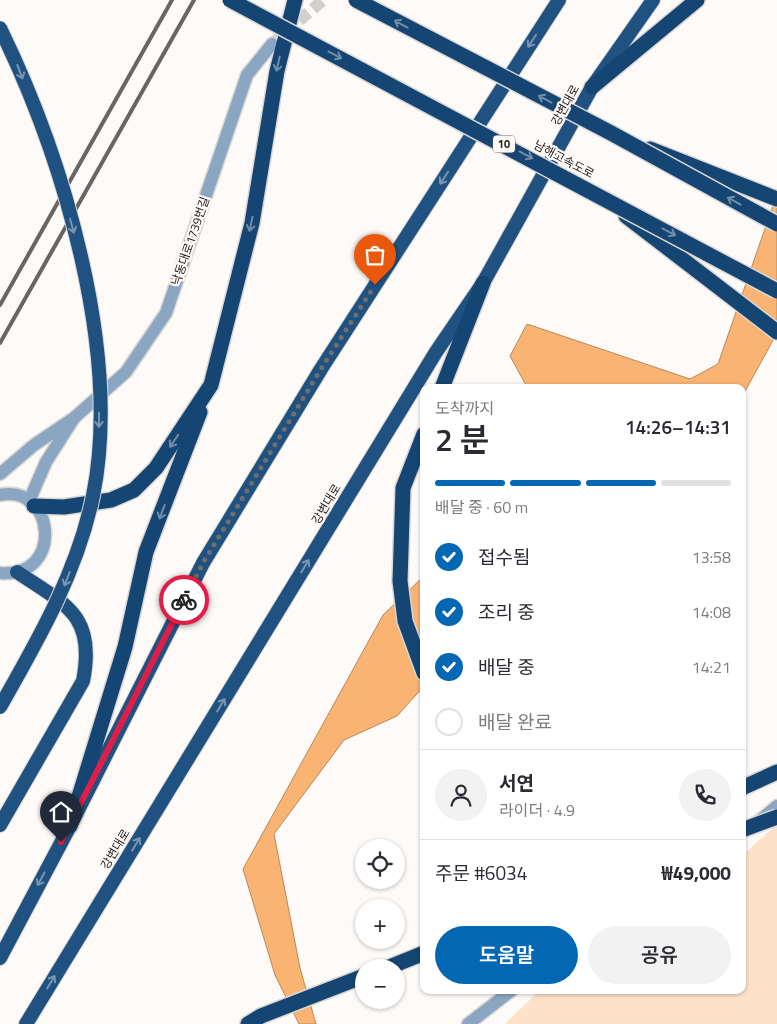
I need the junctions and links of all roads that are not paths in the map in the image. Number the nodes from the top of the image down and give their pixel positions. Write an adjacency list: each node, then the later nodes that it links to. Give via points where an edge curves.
1 (230, 0): 11 (highway, 남해고속도로 / 10, one-way to 11, bridge)
2 (295, 0): 18 (highway, one-way to 18, via 277,71 252,223)
3 (356, 0): 10 (highway, one-way to 3, bridge)
4 (559, 0): 33 (highway, one-way to 33, via 321,369 203,563)
5 (653, 0): 9 (highway, 강변대로)
6 (697, 0): 9 (highway)
7 (0, 28): 27 (highway, one-way to 27, bridge, via 48,144 81,261 96,341 100,425 93,497 72,564 47,624)
8 (272, 44): 19 (street, 낙동대로1739번길, via 247,75 166,313 126,372)
9 (592, 87): 14 (highway, 강변대로)
10 (610, 133): 12 (highway, bridge); 13 (highway, one-way to 10, bridge)
11 (593, 191): 15 (highway, 남해고속도로 / 10, one-way to 15, bridge); 16 (highway, bridge)
12 (777, 199)
13 (777, 224)
14 (483, 283): 17 (highway); 42 (highway, 강변대로, one-way to 14, via 436,352)
15 (777, 291)
16 (777, 332)
17 (444, 384)
18 (211, 385): 23 (highway, one-way to 23, via 156,468 134,490 111,500 64,507); 33 (highway, one-way to 33, via 146,552 125,647)
19 (74, 418): 21 (street, via 34,445); 23 (street, via 46,462)
20 (420, 444): 26 (highway, via 403,488 400,538 400,581 405,621)
21 (0, 474)
22 (0, 496): 23 (street, via 17,496)
23 (32, 504): 24 (street, via 44,520 45,544 33,564)
24 (17, 572): 25 (street); 32 (highway, via 67,606 84,631 88,656 83,681)
25 (0, 573)
26 (420, 662)
27 (0, 707)
28 (777, 772): 29 (highway)
29 (746, 786)
30 (777, 806): 35 (street)
31 (777, 817): 34 (highway, bridge)
32 (0, 825)
33 (70, 826): 37 (highway, one-way to 37)
34 (746, 829)
35 (746, 832)
36 (420, 955): 38 (highway)
37 (0, 958)
38 (405, 961)
39 (355, 980): 41 (highway)
40 (507, 994): 43 (street)
41 (254, 1020)
42 (26, 1024)
43 (468, 1024)

